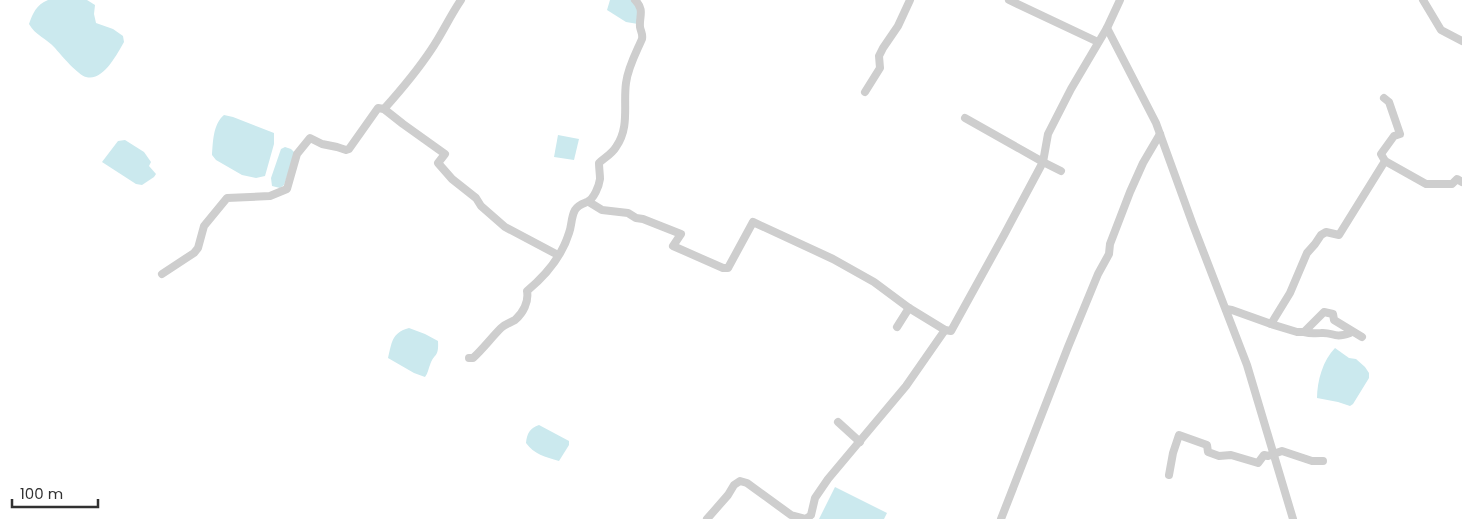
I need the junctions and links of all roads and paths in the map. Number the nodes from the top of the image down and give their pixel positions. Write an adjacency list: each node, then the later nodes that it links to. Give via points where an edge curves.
1 (461, 0): 12 (street, via 418,69)
2 (636, 0): 19 (street, via 641,8 643,35 628,72 624,128 615,149 599,163 600,178)
3 (910, 0): 10 (street, via 879,56 880,68)
4 (1009, 0): 9 (street)
5 (1120, 0): 7 (street)
6 (1423, 0): 8 (street, via 1441,30)
7 (1106, 28): 9 (street); 14 (street)
8 (1462, 41)
9 (1098, 42): 16 (street, via 1048,134)
10 (865, 92)
11 (1384, 98): 15 (street, via 1389,102 1400,134 1394,136 1381,154)
12 (384, 109): 20 (street, via 446,154 438,163 505,227); 21 (street, via 378,108 349,149 322,144 310,138 297,154 287,188 270,196 227,198 204,226 194,253)
13 (965, 118): 16 (street)
14 (1160, 134): 23 (street); 37 (street, via 1130,192 1109,254 1068,347)
15 (1385, 161): 18 (street, via 1426,184 1452,184 1457,179); 24 (street, via 1339,235 1326,232 1307,253)
16 (1043, 162): 17 (street); 26 (street, via 951,331)
17 (1061, 171)
18 (1462, 182)
19 (589, 202): 20 (street, via 576,208); 22 (street, via 602,210 628,213 681,234 673,246 722,268 728,268 753,222 833,259 874,282)
20 (558, 255): 30 (street, via 548,272 527,291 526,305 520,314 500,329 473,358)
21 (162, 274)
22 (909, 308): 25 (street); 26 (street)
23 (1226, 309): 24 (street); 33 (street)
24 (1271, 324): 28 (street)
25 (897, 327)
26 (945, 330): 32 (street, via 906,386)
27 (1351, 331): 28 (street, via 1336,337); 28 (street, via 1334,320 1333,314 1324,312); 29 (street)
28 (1304, 332)
29 (1362, 338)
30 (469, 358)
31 (838, 422): 32 (street)
32 (860, 442): 36 (street, via 828,479 806,519 791,515 747,482 740,481)
33 (1274, 454): 34 (street, via 1282,451 1312,461); 35 (street, via 1264,455 1258,463 1231,455 1219,456 1208,452 1207,445 1179,435); 38 (street)
34 (1323, 461)
35 (1169, 475)
36 (707, 519)
37 (1001, 519)
38 (1293, 519)

